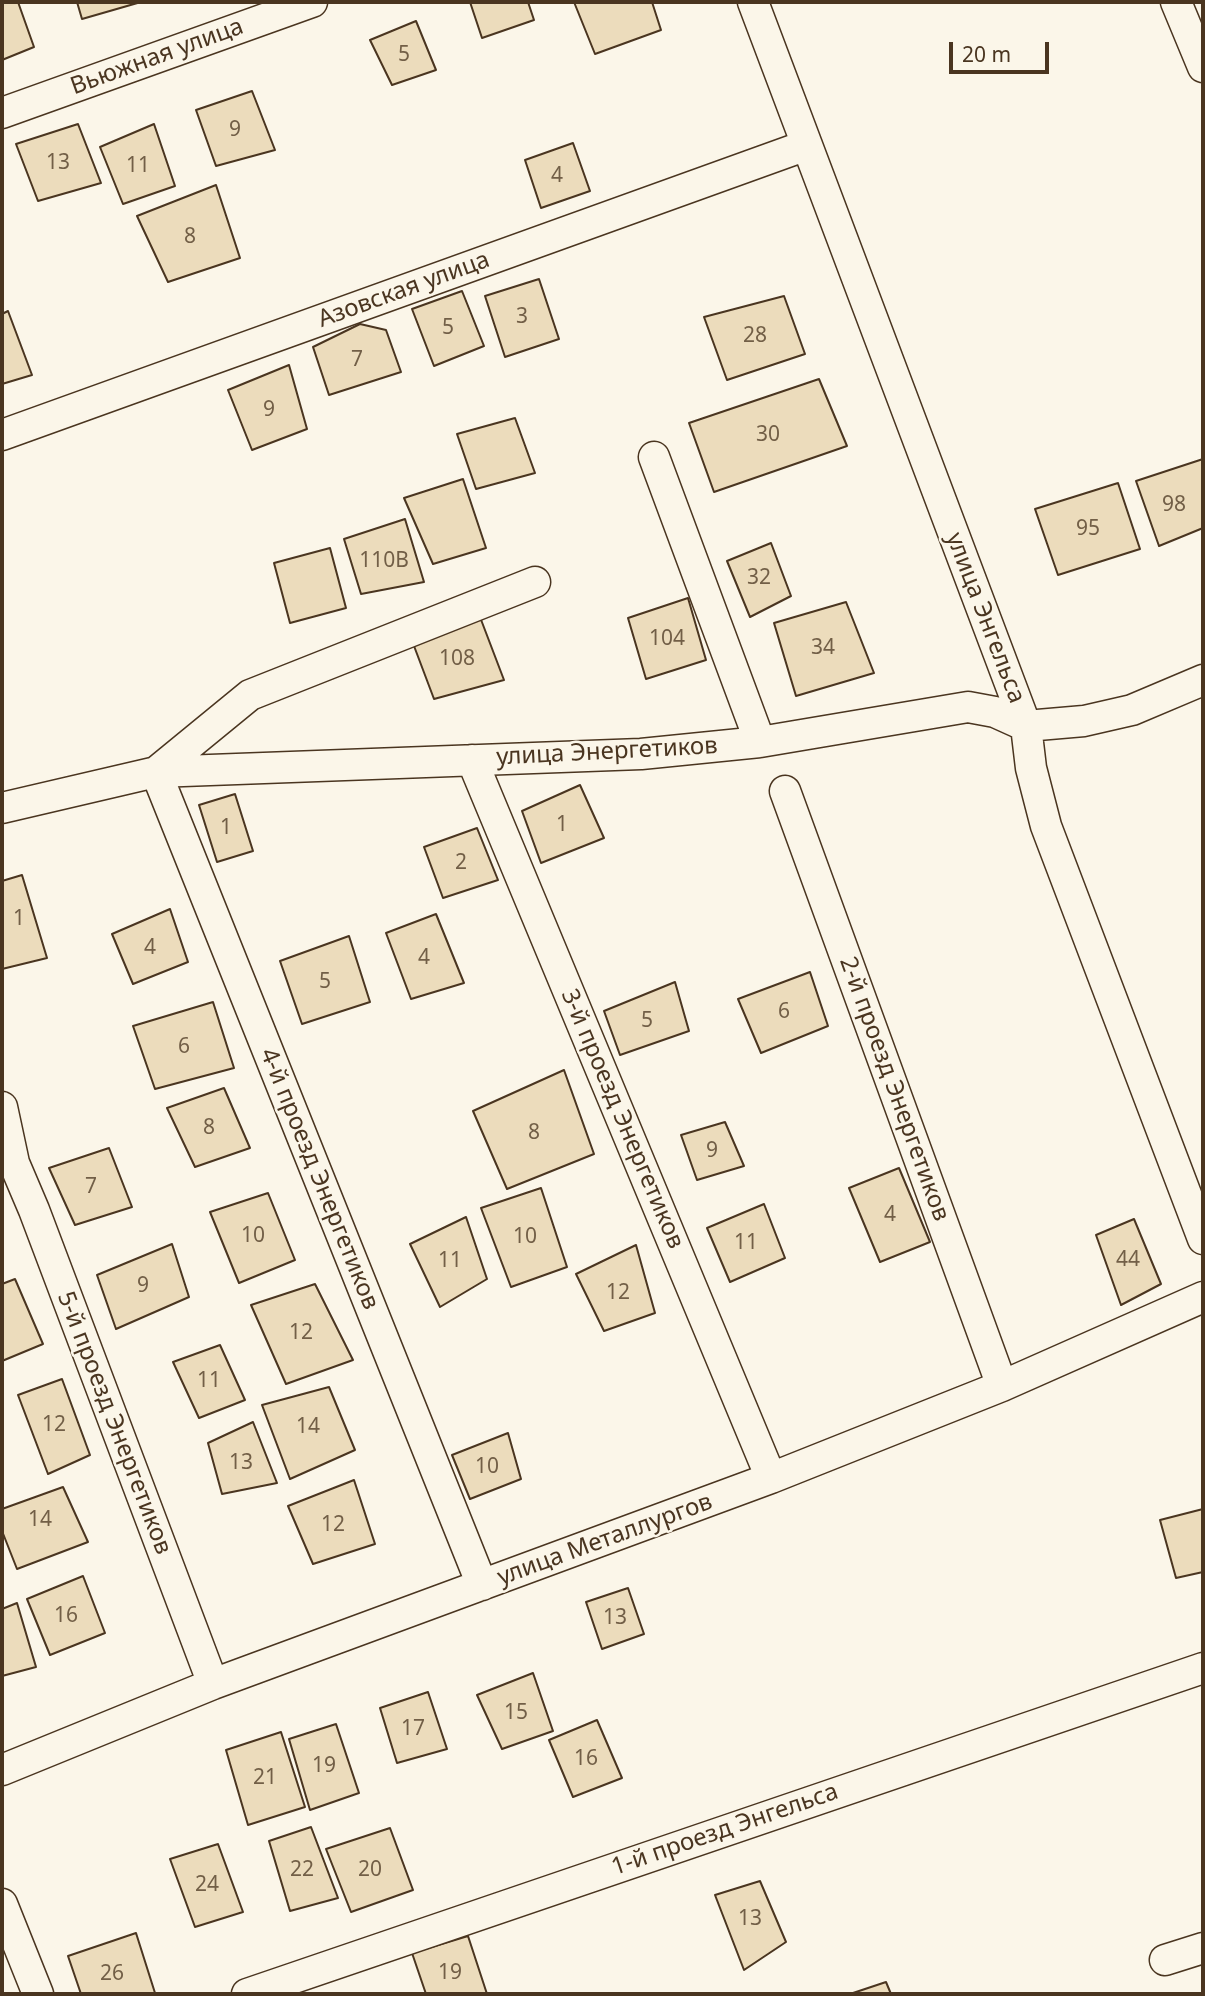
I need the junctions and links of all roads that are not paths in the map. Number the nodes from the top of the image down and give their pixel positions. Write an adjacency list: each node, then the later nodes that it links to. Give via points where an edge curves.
1 (312, 2): 5 (street, Вьюжная улица)
2 (753, 2): 6 (street, улица Энгельса)
3 (1176, 2): 4 (street)
4 (1203, 67)
5 (2, 113)
6 (807, 145): 7 (street, Азовская улица); 11 (street, улица Энгельса)
7 (2, 435)
8 (654, 457): 12 (street)
9 (535, 582): 14 (street, via 250,695)
10 (1203, 680): 11 (street, улица Энергетиков, via 1132,710 1084,721)
11 (1026, 726): 12 (street, улица Энергетиков, via 995,712 968,707); 18 (street, улица Энгельса, via 1046,826)
12 (760, 742): 13 (street, улица Энергетиков, via 641,754)
13 (472, 760): 14 (street, улица Энергетиков); 21 (street, 3-й проезд Энергетиков)
14 (156, 772): 16 (street, улица Энергетиков); 22 (street, 4-й проезд Энергетиков)
15 (785, 791): 20 (street, 2-й проезд Энергетиков)
16 (2, 808)
17 (2, 1107): 24 (street, 5-й проезд Энергетиков, via 14,1163)
18 (1203, 1239)
19 (1203, 1297): 20 (street, улица Металлургов)
20 (1002, 1386): 21 (street, улица Металлургов)
21 (771, 1478): 22 (street, улица Металлургов)
22 (482, 1585): 24 (street, улица Металлургов)
23 (1203, 1668): 30 (street, 1-й проезд Энгельса)
24 (213, 1684): 25 (street, улица Металлургов)
25 (2, 1770)
26 (2, 1904): 29 (street)
27 (1203, 1948): 28 (street)
28 (1165, 1960)
29 (38, 1994)
30 (247, 1994)

